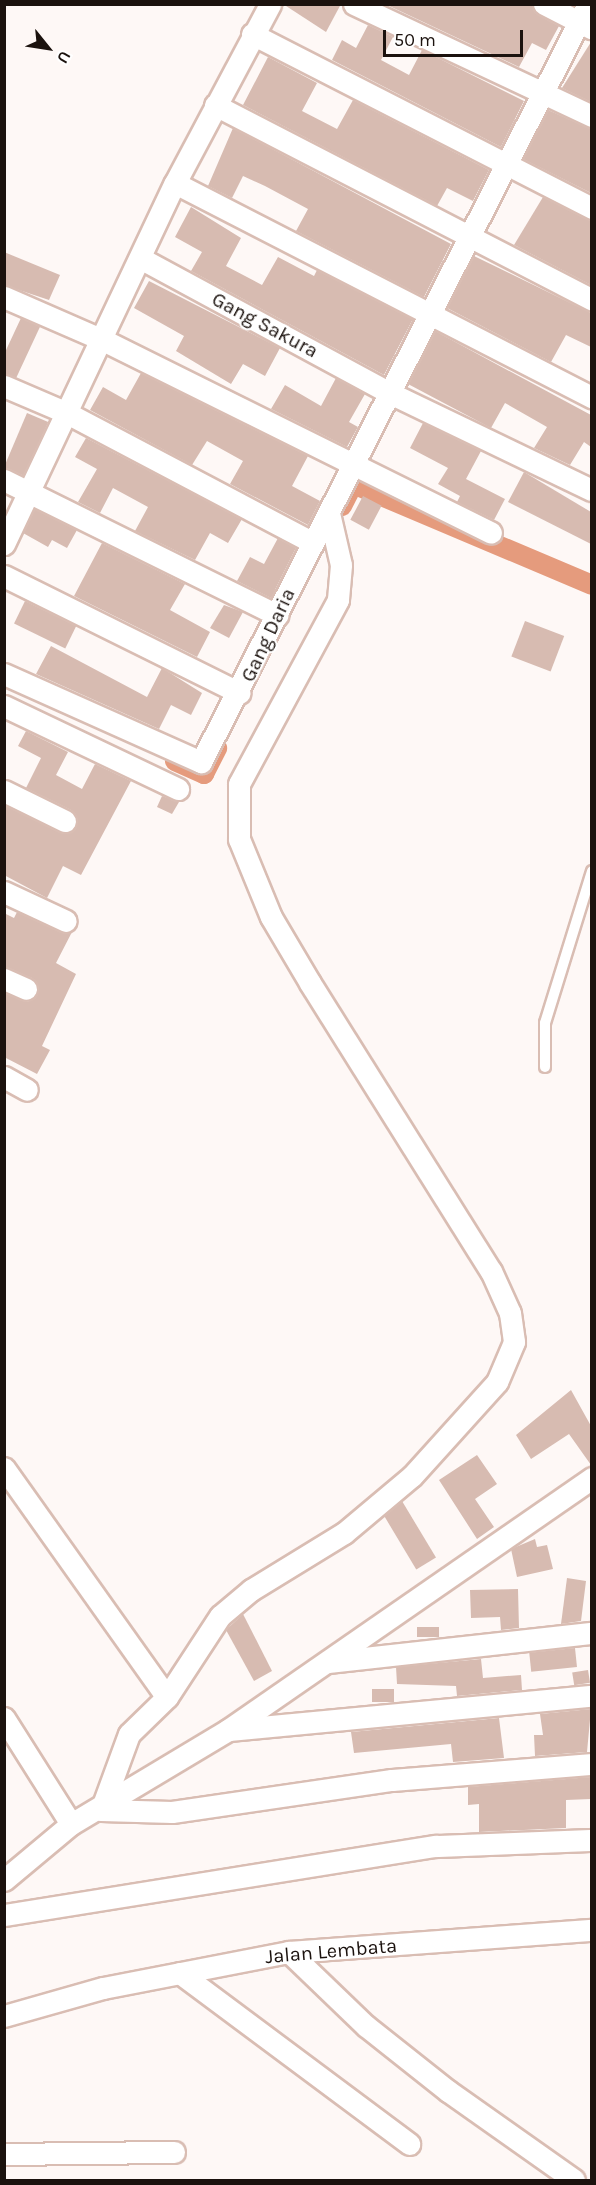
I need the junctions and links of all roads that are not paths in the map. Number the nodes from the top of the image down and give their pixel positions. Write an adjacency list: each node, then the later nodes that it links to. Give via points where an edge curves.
1 (270, 4): 5 (street)
2 (354, 4): 6 (street)
3 (544, 4): 4 (street)
4 (586, 18): 6 (street, Gang Daria)
5 (252, 34): 7 (street); 9 (street)
6 (545, 91): 8 (street); 9 (street, Gang Daria)
7 (215, 105): 10 (street); 12 (street)
8 (591, 116)
9 (508, 163): 11 (street); 12 (street, Gang Daria)
10 (176, 183): 13 (street); 16 (street)
11 (591, 208)
12 (471, 233): 15 (street); 16 (street, Gang Daria)
13 (140, 258): 17 (street); 19 (street, Gang Sakura)
14 (4, 297): 17 (street)
15 (591, 300)
16 (432, 315): 19 (street, Gang Daria); 20 (street)
17 (103, 340): 21 (street); 22 (street)
18 (4, 386): 21 (street)
19 (390, 393): 22 (street, Gang Daria); 24 (street, Gang Sakura)
20 (591, 397)
21 (68, 413): 25 (street); 28 (street)
22 (354, 467): 26 (street, Gang Daria); 27 (street)
23 (4, 480): 25 (street)
24 (591, 490)
25 (31, 491): 29 (street); 31 (street)
26 (330, 517): 28 (street, Gang Daria); 51 (street, via 341,565 338,600 239,784 239,839 271,917 304,974 491,1271 510,1313 514,1342 497,1382 412,1476 344,1533 251,1590 220,1616)
27 (491, 533)
28 (312, 542): 31 (street, Gang Daria)
29 (4, 544)
30 (4, 576): 33 (street)
31 (277, 615): 33 (street, Gang Daria)
32 (4, 674): 33 (street, Gang Daria, via 200,763)
33 (240, 693)
34 (4, 706): 35 (street)
35 (178, 789)
36 (4, 792): 37 (street)
37 (65, 821)
38 (591, 872): 43 (lane, via 545,1023)
39 (4, 892): 40 (street)
40 (66, 921)
41 (4, 979): 42 (street)
42 (26, 988)
43 (545, 1067)
44 (4, 1077): 45 (street)
45 (27, 1090)
46 (4, 1468): 51 (street)
47 (591, 1478): 49 (street)
48 (591, 1633): 49 (street)
49 (327, 1662): 53 (street)
50 (591, 1696): 53 (street)
51 (167, 1697): 55 (street, via 129,1734)
52 (4, 1718): 56 (street)
53 (228, 1730): 55 (street, via 165,1764)
54 (591, 1764): 55 (street, via 392,1780 172,1812)
55 (101, 1810): 56 (street)
56 (71, 1824): 58 (street)
57 (591, 1840): 59 (street, via 436,1846)
58 (6, 1876)
59 (4, 1916)
60 (591, 1930): 61 (street, Jalan Lembata)
61 (289, 1952): 62 (street, Jalan Lembata); 67 (street, via 366,2026)
62 (180, 1972): 63 (street, Jalan Lembata); 64 (street)
63 (4, 2016)
64 (409, 2144)
65 (174, 2152): 66 (street)
66 (4, 2154)
67 (574, 2181)

